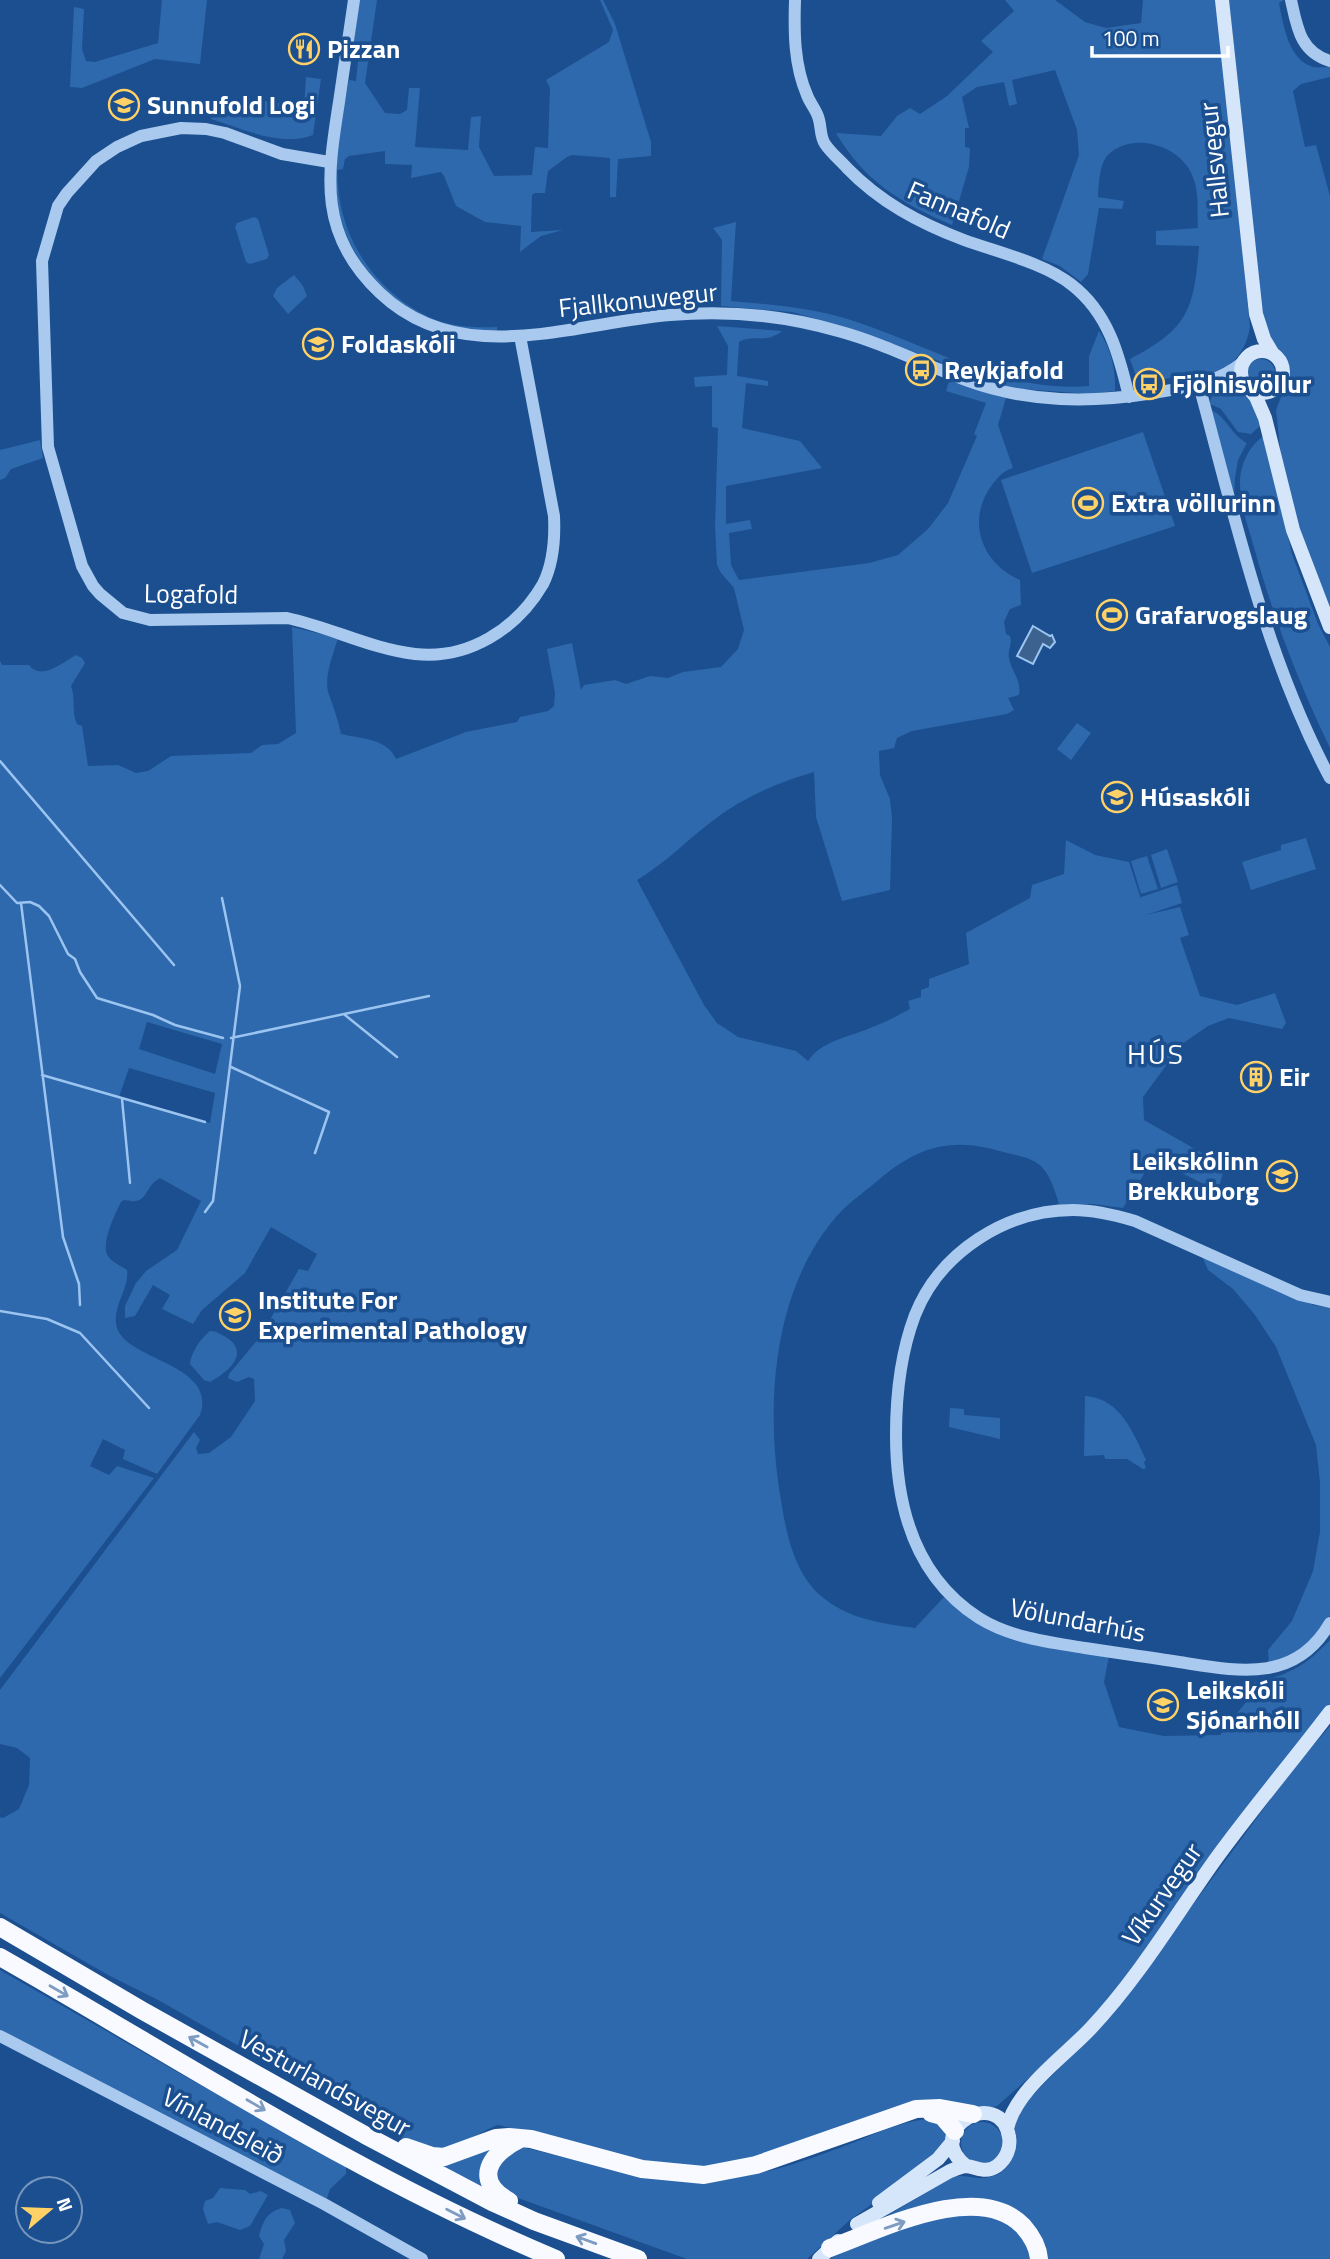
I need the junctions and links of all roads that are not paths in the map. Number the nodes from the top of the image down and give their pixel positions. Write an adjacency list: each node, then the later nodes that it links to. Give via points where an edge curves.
1 (354, 0): 6 (street, Fjallkonuvegur)
2 (795, 0): 14 (street, Fannafold, via 799,70 828,148 874,194 897,209 1072,285 1111,333)
3 (1222, 0): 7 (main road, Hallsvegur)
4 (1291, 0): 5 (street, via 1303,43)
5 (1330, 61)
6 (330, 162): 8 (street, Fjallkonuvegur, via 329,195 341,238 360,271 380,293 422,323 450,333); 8 (street, Logafold, via 282,154 206,129 159,131 128,141 96,161 58,206 42,261 47,435 82,566 100,594 123,613 150,620 287,618 417,654 460,650 489,639 520,615 543,583 553,545 554,516)
7 (1256, 314): 9 (main road, Hallsvegur); 10 (main road, Hallsvegur)
8 (520, 336): 14 (street, Fjallkonuvegur, via 667,315 752,314 842,332 971,382 1016,394 1084,401)
9 (1273, 354): 10 (main road, via 1259,351); 13 (main road, Hallsvegur, via 1283,370)
10 (1245, 359): 11 (street, Fjallkonuvegur); 12 (main road, Hallsvegur, via 1240,374)
11 (1203, 384): 12 (street, Fjallkonuvegur, via 1232,382); 14 (street, Fjallkonuvegur); 17 (street, via 1267,632)
12 (1248, 388): 13 (main road, via 1264,394); 15 (main road, Hallsvegur)
13 (1277, 388): 15 (main road, Hallsvegur, via 1269,408)
14 (1129, 397)
15 (1270, 437): 16 (main road, Hallsvegur, via 1293,530)
16 (1330, 627)
17 (1330, 778)
18 (1330, 1302): 19 (street, Völundarhús, via 1300,1295 1109,1213 1070,1210 1017,1219 968,1246 926,1294 902,1365 896,1444 905,1515 927,1567 966,1608 1012,1634 1258,1671 1283,1665 1303,1653)
19 (1330, 1623)
20 (1329, 1715): 24 (main road, Víkurvegur, via 1217,1857 1129,1983)
21 (0, 1927): 28 (highway, Vesturlandsvegur, one-way to 21)
22 (0, 1957): 36 (highway, Vesturlandsvegur, one-way to 36, via 373,2172 486,2230)
23 (0, 2036): 35 (street, Vínlandsleið)
24 (1029, 2090): 25 (main road, Víkurvegur); 27 (main road, Víkurvegur, via 1009,2118)
25 (979, 2114): 26 (highway, via 931,2107); 27 (main road, via 994,2116); 29 (main road, Víkurvegur, via 959,2123)
26 (900, 2115): 29 (highway, via 935,2113); 30 (highway, via 756,2165 704,2175 642,2169)
27 (1007, 2129): 31 (main road, Víkurvegur, via 1009,2148 1003,2160 986,2170)
28 (365, 2136): 30 (highway, via 444,2157 496,2138); 32 (highway, Vesturlandsvegur)
29 (954, 2136): 31 (main road, via 956,2156); 33 (main road, Víkurvegur, via 938,2159)
30 (522, 2138): 32 (highway, via 495,2156 488,2178 496,2194)
31 (966, 2166): 33 (main road, Víkurvegur)
32 (534, 2221): 37 (highway, Vesturlandsvegur, one-way to 32)
33 (857, 2224): 34 (main road, Víkurvegur)
34 (825, 2253): 38 (highway, one-way to 38, via 931,2213 966,2205 1000,2211 1020,2223)
35 (422, 2259)
36 (556, 2259)
37 (638, 2259)
38 (1039, 2259)

